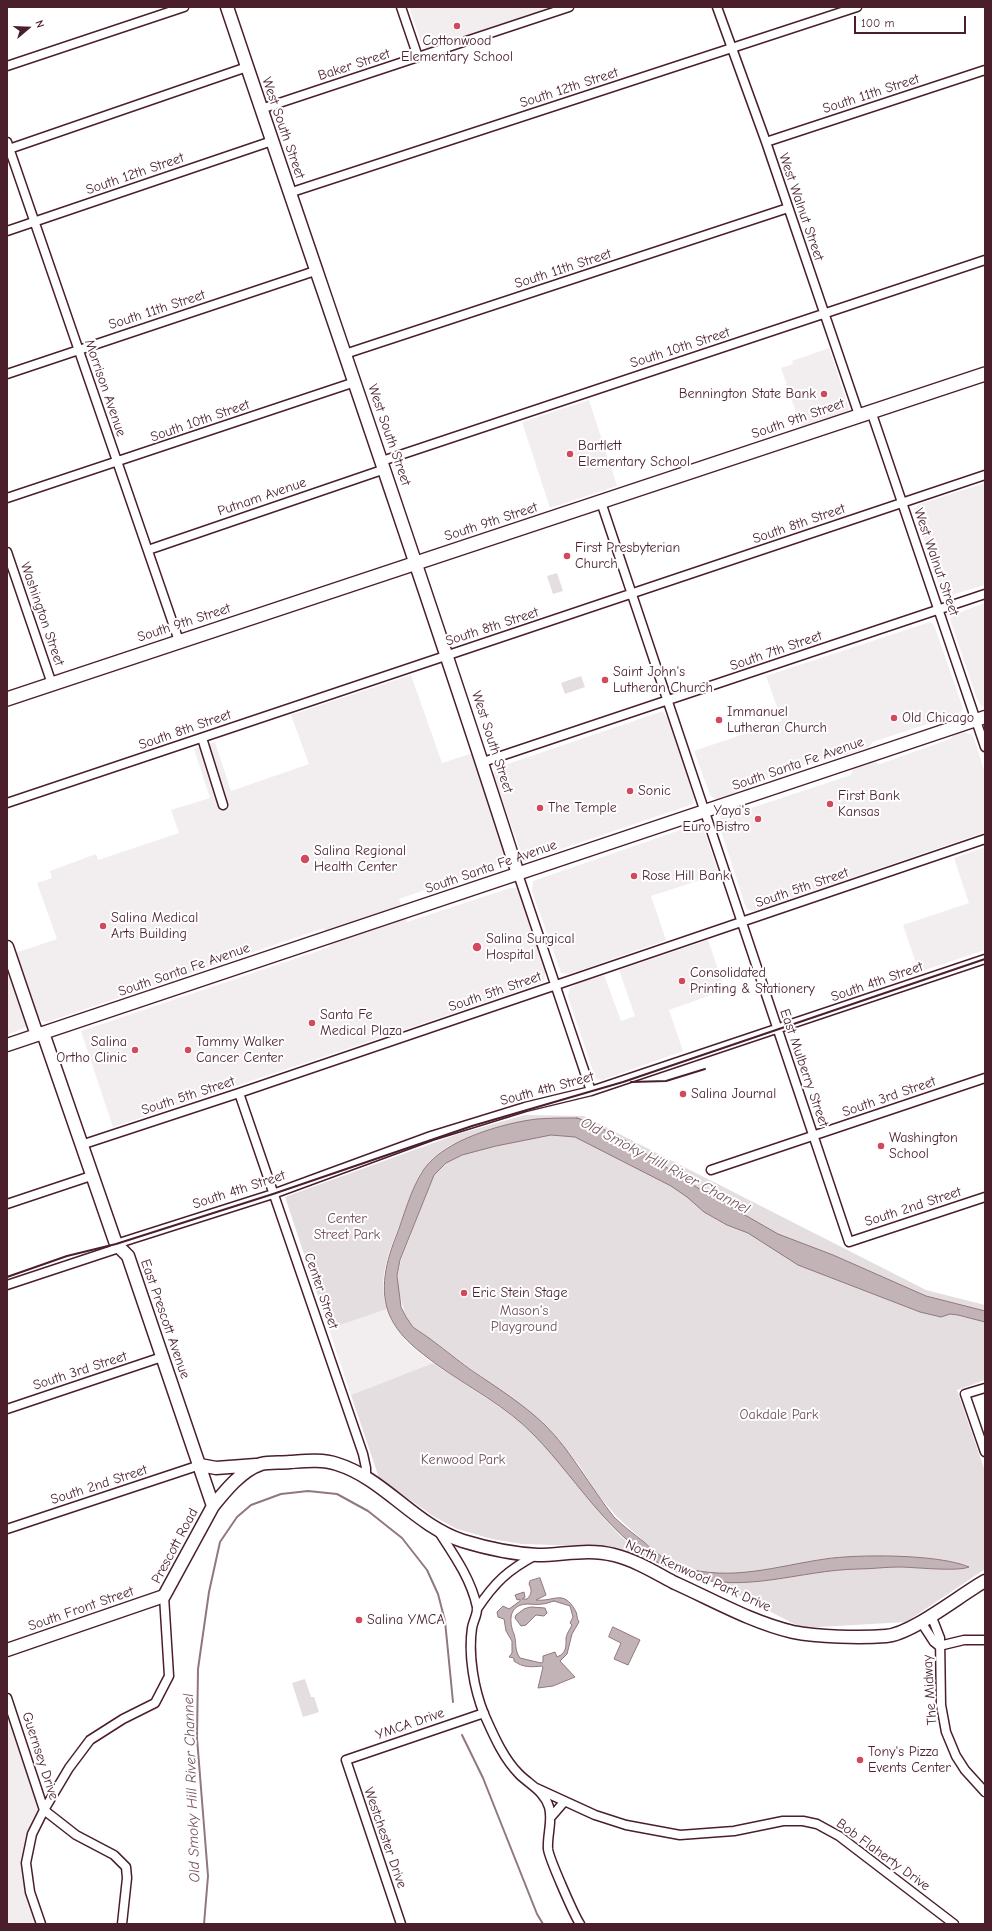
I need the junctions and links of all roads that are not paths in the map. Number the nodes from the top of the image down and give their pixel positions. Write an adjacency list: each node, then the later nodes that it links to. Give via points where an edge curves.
1 (184, 7): 10 (street)
2 (227, 7): 11 (street, West South Street)
3 (401, 7): 9 (street)
4 (569, 7): 7 (street, Baker Street)
5 (717, 7): 8 (street, West Walnut Street)
6 (857, 7): 8 (street, South 12th Street)
7 (558, 9): 9 (street, Baker Street)
8 (732, 48): 15 (street, West Walnut Street); 17 (street, South 12th Street)
9 (418, 57): 13 (street, Baker Street)
10 (7, 66)
11 (247, 67): 13 (street, West South Street); 16 (street)
12 (985, 70): 15 (street, South 11th Street)
13 (261, 109): 14 (street, West South Street)
14 (272, 141): 17 (street, West South Street); 19 (street, South 12th Street)
15 (766, 142): 18 (street, West Walnut Street)
16 (8, 146): 19 (street, Morrison Avenue)
17 (289, 193): 22 (street, West South Street)
18 (788, 208): 23 (street, West Walnut Street); 25 (street, South 11th Street)
19 (35, 222): 20 (street, South 12th Street); 24 (street, Morrison Avenue)
20 (7, 231)
21 (985, 260): 23 (street, South 10th Street)
22 (315, 271): 24 (street, South 11th Street); 25 (street, West South Street)
23 (824, 314): 29 (street, West Walnut Street); 31 (street, South 10th Street)
24 (79, 350): 26 (street, South 11th Street); 30 (street, Morrison Avenue)
25 (345, 354): 28 (street, West South Street)
26 (7, 374)
27 (985, 374): 29 (main road, South 9th Street)
28 (355, 382): 30 (street, South 10th Street); 31 (street, West South Street)
29 (865, 413): 34 (main road, South 9th Street); 35 (street, West Walnut Street)
30 (118, 462): 33 (street, South 10th Street); 36 (street, Morrison Avenue)
31 (384, 465): 36 (street, Putnam Avenue); 38 (street, West South Street)
32 (985, 475): 35 (street, South 8th Street)
33 (7, 498)
34 (601, 502): 38 (main road, South 9th Street); 39 (street, East Mulberry Street)
35 (902, 503): 39 (street, South 8th Street); 41 (street, West Walnut Street)
36 (148, 550): 42 (street, Morrison Avenue)
37 (7, 552): 44 (street, Washington Street)
38 (417, 563): 42 (main road, South 9th Street); 43 (street, West South Street)
39 (633, 594): 43 (street, South 8th Street); 46 (street, East Mulberry Street)
40 (985, 594): 41 (street, South 7th Street)
41 (938, 610): 46 (street, South 7th Street); 47 (street, West Walnut Street)
42 (179, 641): 44 (main road, South 9th Street)
43 (447, 655): 48 (street, South 8th Street); 50 (street, West South Street)
44 (52, 684): 45 (main road, South 9th Street)
45 (7, 699)
46 (669, 701): 50 (street, South 7th Street); 53 (street, East Mulberry Street)
47 (980, 719): 49 (street, West Walnut Street); 53 (street, South Santa Fe Avenue)
48 (202, 738): 51 (street, South 8th Street); 52 (street)
49 (985, 747)
50 (483, 762): 55 (street, West South Street)
51 (7, 803)
52 (223, 805)
53 (704, 811): 55 (street, South Santa Fe Avenue); 56 (street, East Mulberry Street)
54 (985, 839): 56 (street, South 5th Street)
55 (518, 874): 59 (street); 61 (street, South Santa Fe Avenue)
56 (741, 922): 59 (street, South 5th Street); 60 (street, East Mulberry Street)
57 (7, 947): 61 (street, East Prescott Avenue)
58 (985, 959): 60 (street, South 4th Street)
59 (555, 985): 64 (street); 65 (street, South 5th Street)
60 (777, 1029): 64 (street, South 4th Street); 66 (street, East Mulberry Street)
61 (40, 1034): 62 (street, South Santa Fe Avenue); 67 (street, East Prescott Avenue)
62 (7, 1045)
63 (985, 1078): 66 (street, South 3rd Street)
64 (591, 1091): 70 (street, South 4th Street, via 525,1107 431,1136)
65 (239, 1093): 67 (street, South 5th Street); 70 (street, Center Street)
66 (814, 1137): 68 (street, South 3rd Street); 73 (street, East Mulberry Street)
67 (81, 1145): 69 (street, East Prescott Avenue)
68 (711, 1170)
69 (91, 1176): 72 (street); 74 (street, East Prescott Avenue)
70 (273, 1194): 74 (street, South 4th Street); 82 (street, Center Street, via 363,1454)
71 (985, 1197): 73 (street, South 2nd Street)
72 (7, 1204)
73 (850, 1242)
74 (118, 1246): 75 (street, South 4th Street); 76 (street, East Prescott Avenue, via 128,1256)
75 (7, 1285)
76 (162, 1357): 78 (street, South 3rd Street); 81 (street, East Prescott Avenue)
77 (985, 1388): 79 (street, via 965,1394)
78 (7, 1409)
79 (985, 1452)
80 (261, 1464): 81 (street, North Kenwood Park Drive, via 216,1468); 82 (street, North Kenwood Park Drive, via 329,1462); 83 (street, Prescott Road, via 246,1472)
81 (200, 1465): 83 (street, East Prescott Avenue); 84 (street, South 2nd Street)
82 (366, 1477): 85 (street, North Kenwood Park Drive)
83 (213, 1506): 88 (street, Prescott Road)
84 (7, 1529)
85 (439, 1531): 86 (street, North Kenwood Park Drive, via 475,1545); 89 (street, via 462,1569)
86 (538, 1554): 89 (street, via 504,1574); 91 (street, North Kenwood Park Drive, via 577,1551 614,1555 751,1618 793,1632 819,1636 886,1636 899,1633)
87 (985, 1581): 90 (street, North Kenwood Park Drive)
88 (164, 1596): 94 (street, South Front Street); 101 (street, Prescott Road, via 169,1676 155,1703 90,1740 69,1768)
89 (477, 1609): 96 (street, via 472,1627 472,1652 475,1680)
90 (931, 1615): 91 (street, North Kenwood Park Drive); 93 (street, The Midway, via 940,1638)
91 (921, 1622): 93 (street, The Midway)
92 (985, 1640): 93 (street, via 964,1640)
93 (939, 1646): 99 (street, The Midway, via 941,1705 946,1732 965,1770)
94 (7, 1650)
95 (7, 1698): 101 (street, Guernsey Drive)
96 (484, 1713): 97 (street, YMCA Drive); 98 (street, via 512,1765)
97 (346, 1760): 105 (street, Westchester Drive)
98 (536, 1788): 100 (street, Bob Flaherty Drive); 102 (street, via 544,1797)
99 (985, 1792)
100 (564, 1802): 102 (street); 107 (street, Bob Flaherty Drive, via 626,1825 680,1835 734,1831 783,1821 817,1824 839,1836)
101 (44, 1810): 103 (street, Prescott Road, via 32,1834 26,1863 30,1892); 104 (street, Guernsey Drive, via 76,1835 114,1855 126,1867)
102 (551, 1817): 106 (street, via 549,1852)
103 (41, 1924)
104 (122, 1924)
105 (401, 1924)
106 (580, 1924)
107 (954, 1924)

